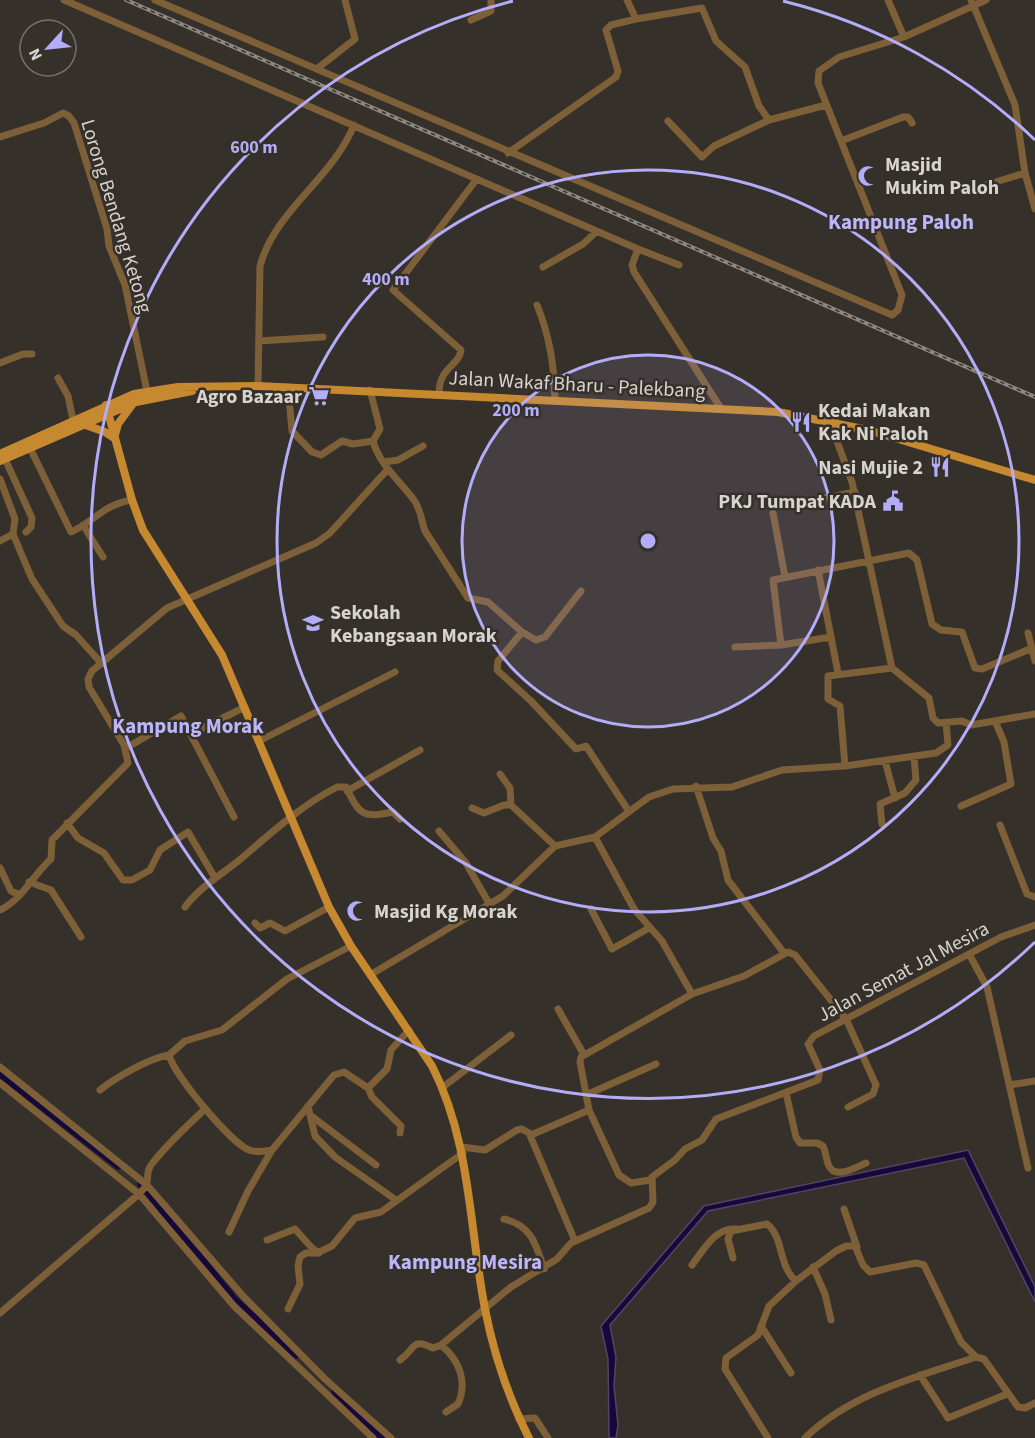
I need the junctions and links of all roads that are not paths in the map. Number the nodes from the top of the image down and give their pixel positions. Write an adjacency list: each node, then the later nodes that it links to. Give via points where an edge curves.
1 (64, 0): 18 (street)
2 (155, 0): 13 (street)
3 (345, 0): 13 (street, via 355,39)
4 (491, 0): 11 (street, via 491,11)
5 (627, 0): 10 (street)
6 (888, 0): 12 (street)
7 (986, 0): 8 (street)
8 (973, 3): 12 (street); 22 (street, via 1015,107)
9 (703, 4): 10 (street); 15 (street, via 716,41 746,68 759,107)
10 (636, 19): 21 (street, via 606,30 618,71 616,76)
11 (471, 20)
12 (904, 37): 14 (street, via 839,57 821,69 817,80)
13 (318, 68): 21 (street)
14 (826, 105): 15 (street); 20 (street)
15 (769, 120): 16 (street, via 714,146 702,157)
16 (668, 121)
17 (912, 123): 20 (street, via 903,117)
18 (354, 125): 23 (street); 32 (street, via 340,152 264,249 260,266)
19 (0, 137): 40 (street, Lorong Bendang Ketong, via 63,113 74,123 124,285)
20 (841, 141): 21 (street, via 902,295 895,314)
21 (508, 153)
22 (1025, 173): 24 (street); 25 (street)
23 (476, 180): 26 (street); 39 (street, via 393,290 461,350 458,360 444,371)
24 (976, 188)
25 (1035, 209)
26 (596, 232): 27 (street); 29 (street)
27 (638, 249): 28 (street); 43 (street, via 632,265 634,273)
28 (679, 265)
29 (543, 267)
30 (537, 305): 41 (street, via 554,360)
31 (323, 337): 32 (street)
32 (259, 341): 36 (street)
33 (32, 354): 34 (street)
34 (0, 363)
35 (58, 378): 45 (street, via 68,396)
36 (258, 386): 37 (main road, Jalan Wakaf Bharu - Palekbang); 40 (main road, Jalan Wakaf Bharu - Palekbang)
37 (288, 387): 38 (main road, Jalan Wakaf Bharu - Palekbang); 49 (street, via 291,427 312,452 321,455 342,441)
38 (370, 390): 39 (main road, Jalan Wakaf Bharu - Palekbang); 49 (street, via 380,429)
39 (439, 394): 41 (main road, Jalan Wakaf Bharu - Palekbang)
40 (147, 395): 42 (main road, Jalan Wakaf Bharu - Palekbang); 44 (main road, Jalan Wakaf Bharu - Palekbang)
41 (555, 400): 43 (main road, Jalan Wakaf Bharu - Palekbang)
42 (136, 402): 44 (main road, Jalan Wakaf Bharu - Palekbang); 48 (main road, via 121,418)
43 (720, 407): 46 (main road, Jalan Wakaf Bharu - Palekbang)
44 (107, 409): 45 (main road, Jalan Wakaf Bharu - Palekbang); 47 (main road, Jalan Wakaf Bharu - Palekbang); 48 (main road)
45 (73, 420): 52 (main road, Jalan Wakaf Bharu - Palekbang)
46 (836, 422): 55 (main road, Jalan Wakaf Bharu - Palekbang); 56 (street, via 835,436)
47 (82, 424): 48 (main road); 51 (main road, Jalan Wakaf Bharu - Palekbang)
48 (115, 438): 57 (main road)
49 (373, 441): 53 (street)
50 (423, 446): 53 (street)
51 (30, 448): 52 (main road, Jalan Wakaf Bharu - Palekbang); 60 (street, via 71,532)
52 (2, 458): 61 (street, via 32,518)
53 (386, 466): 69 (street, via 330,533 316,543); 70 (street, via 415,501 425,531 464,594 472,601 488,602)
54 (0, 479): 62 (street, via 15,519)
55 (1035, 480)
56 (855, 492): 58 (street); 65 (street)
57 (132, 500): 60 (street, via 110,506); 69 (main road, via 149,541)
58 (810, 501)
59 (773, 513): 67 (street)
60 (83, 525): 64 (street)
61 (26, 532)
62 (13, 534): 63 (street); 77 (street, via 32,579 58,618)
63 (0, 541)
64 (103, 558)
65 (868, 560): 66 (street); 75 (street, via 906,554 916,557 932,624 939,630 962,632 977,669); 78 (street)
66 (818, 570): 67 (street); 72 (street)
67 (785, 577): 73 (street, via 771,582)
68 (581, 591): 70 (street, via 541,640)
69 (187, 600): 77 (street, via 152,618); 81 (main road, via 222,655)
70 (522, 632): 99 (street, via 498,661 497,669 576,749 586,746)
71 (1028, 633): 75 (street)
72 (831, 637): 73 (street); 80 (street)
73 (781, 645): 74 (street)
74 (735, 647)
75 (1030, 649): 76 (street)
76 (1035, 661)
77 (102, 664): 87 (street, via 89,675 88,682)
78 (892, 668): 80 (street); 84 (street, via 929,698 936,722)
79 (395, 672): 86 (street)
80 (838, 673): 91 (street, via 828,676 827,697 840,706)
81 (245, 707): 85 (street); 86 (main road)
82 (1035, 714): 83 (street)
83 (995, 721): 84 (street); 97 (street, via 1004,742 1011,784)
84 (946, 723): 89 (street, via 946,748)
85 (191, 734): 87 (street, via 180,715); 100 (street)
86 (259, 741): 101 (main road)
87 (126, 748): 103 (street, via 125,767)
88 (420, 750): 94 (street)
89 (914, 757): 90 (street); 95 (street, via 916,780 905,794)
90 (885, 761): 91 (street); 95 (street)
91 (845, 766): 93 (street, via 782,770 732,788)
92 (501, 774): 96 (street, via 510,787)
93 (696, 786): 99 (street, via 649,797); 124 (street, via 729,880)
94 (347, 790): 101 (street, via 337,788); 102 (street, via 360,812 374,817 393,812)
95 (895, 798): 104 (street, via 880,804)
96 (511, 805): 98 (street, via 484,813); 108 (street)
97 (961, 806)
98 (472, 808)
99 (628, 810): 107 (street)
100 (234, 817)
101 (291, 818): 110 (street); 116 (main road)
102 (400, 819)
103 (67, 823): 110 (street, via 78,838 98,847 123,880 128,881 150,870 160,850 188,831); 111 (street, via 52,841 51,859)
104 (882, 824)
105 (1000, 825): 113 (street, via 1027,894)
106 (439, 831): 114 (street, via 466,863)
107 (595, 837): 108 (street); 121 (street, via 634,909)
108 (555, 846): 114 (street)
109 (0, 868): 112 (street, via 12,892)
110 (215, 878): 115 (street)
111 (29, 882): 112 (street); 122 (street, via 51,890)
112 (20, 895): 118 (street)
113 (1035, 897)
114 (490, 905): 126 (street)
115 (185, 907)
116 (329, 907): 119 (street, via 285,931 270,923 260,928); 123 (main road)
117 (591, 909): 121 (street, via 612,949)
118 (0, 910)
119 (255, 922)
120 (1035, 925): 125 (street, Jalan Semat Jal Mesira)
121 (649, 928): 127 (street, via 662,941)
122 (81, 937)
123 (351, 946): 126 (main road); 133 (street, via 286,979 222,1030 185,1041)
124 (784, 953): 127 (street, via 744,976); 129 (street, via 795,955)
125 (969, 954): 129 (street, Jalan Semat Jal Mesira); 138 (street, via 987,987)
126 (370, 975): 130 (main road)
127 (692, 993): 132 (street, via 621,1036)
128 (558, 1009): 132 (street)
129 (846, 1019): 142 (street, Jalan Semat Jal Mesira, via 814,1036 808,1044 820,1070 818,1080); 145 (street, via 877,1088)
130 (409, 1030): 139 (main road); 140 (street, via 391,1050 387,1069)
131 (511, 1035): 139 (street)
132 (584, 1053): 143 (street, via 580,1062)
133 (169, 1055): 141 (street); 146 (street, via 172,1065)
134 (656, 1064): 143 (street)
135 (0, 1066): 157 (street)
136 (1035, 1081): 138 (street)
137 (0, 1083): 157 (street)
138 (1009, 1085): 155 (street)
139 (443, 1087): 152 (main road)
140 (368, 1088): 144 (street, via 344,1072 337,1073); 149 (street, via 400,1125)
141 (100, 1090)
142 (786, 1093): 153 (street, via 800,1143 824,1146 835,1172); 156 (street, Jalan Semat Jal Mesira, via 714,1119 702,1140 685,1149)
143 (586, 1095): 147 (street)
144 (308, 1106): 148 (street); 151 (street)
145 (848, 1107)
146 (205, 1109): 151 (street, via 244,1147 251,1151); 157 (street, via 150,1167)
147 (589, 1110): 150 (street); 156 (street, via 620,1175 631,1183)
148 (310, 1115): 154 (street); 158 (street, via 315,1136 335,1157)
149 (399, 1133)
150 (531, 1136): 152 (street, via 522,1129 485,1150); 164 (street)
151 (272, 1150): 162 (street)
152 (463, 1150): 158 (street); 173 (main road)
153 (866, 1163)
154 (376, 1166)
155 (1028, 1168)
156 (650, 1180): 164 (street, via 653,1202 649,1208)
157 (143, 1189): 174 (street); 182 (street); 182 (street, via 234,1306)
158 (396, 1200): 166 (street, via 381,1212 357,1217 334,1244)
159 (844, 1209): 165 (street)
160 (504, 1219): 170 (street, via 516,1221 531,1233)
161 (736, 1229): 167 (street, via 728,1239); 168 (street, via 719,1232); 171 (street, via 770,1226 786,1270)
162 (229, 1232)
163 (267, 1240): 166 (street, via 295,1229)
164 (574, 1241): 170 (street)
165 (858, 1250): 169 (street, via 853,1245 846,1246); 178 (street, via 870,1272 916,1263 924,1265 961,1342)
166 (319, 1253): 172 (street, via 308,1252 300,1257 300,1284)
167 (733, 1258)
168 (692, 1265)
169 (813, 1267): 171 (street); 175 (street)
170 (544, 1269): 173 (street, via 511,1287)
171 (796, 1281): 176 (street, via 769,1306)
172 (288, 1309)
173 (484, 1309): 177 (street); 186 (main road, via 497,1362)
174 (0, 1313)
175 (831, 1320)
176 (761, 1326): 180 (street); 191 (street, via 752,1341 726,1358 724,1365)
177 (441, 1345): 179 (street, via 433,1348 416,1344); 185 (street, via 456,1362 462,1382 458,1404)
178 (976, 1357): 181 (street); 183 (street, via 984,1359)
179 (400, 1360)
180 (790, 1373)
181 (920, 1376): 183 (street, via 948,1418); 192 (street, via 880,1389)
182 (328, 1387): 187 (street); 188 (street)
183 (1007, 1394): 184 (street, via 1021,1408)
184 (1035, 1402)
185 (446, 1412)
186 (519, 1419): 189 (main road); 190 (street, via 535,1418)
187 (373, 1438)
188 (391, 1438)
189 (529, 1438)
190 (548, 1438)
191 (768, 1438)
192 (805, 1438)

